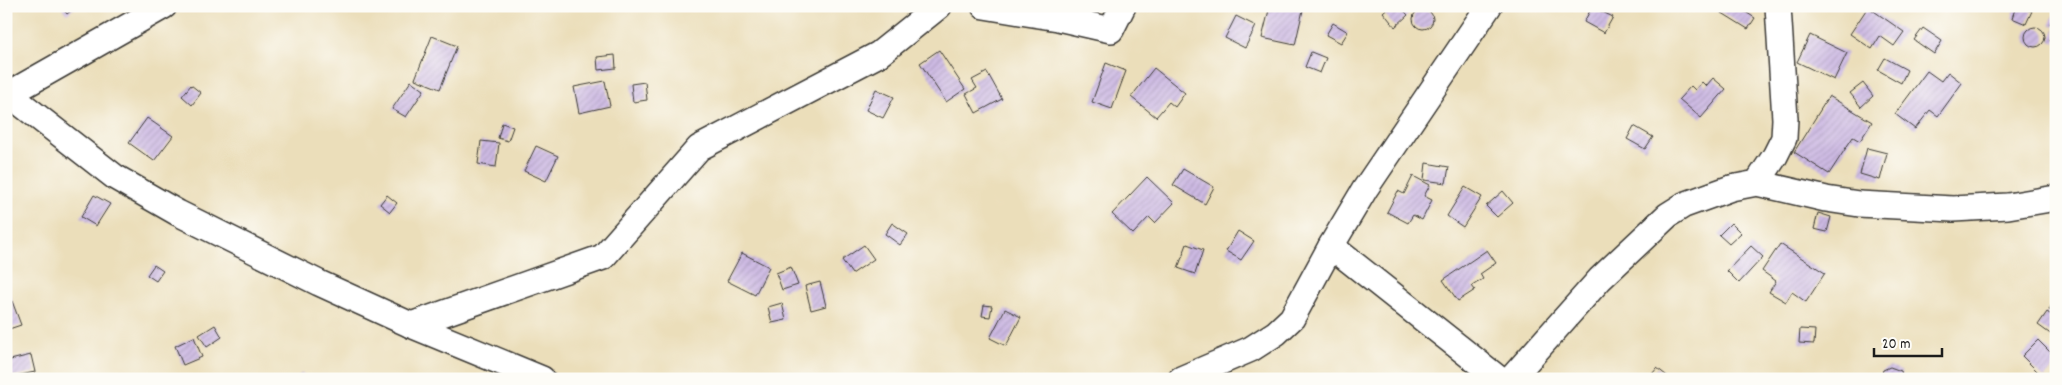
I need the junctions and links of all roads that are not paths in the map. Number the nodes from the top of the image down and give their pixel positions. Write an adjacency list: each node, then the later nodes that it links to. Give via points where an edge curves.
1 (164, 6): 7 (street)
2 (939, 6): 11 (street, via 879,54 699,148 603,258)
3 (984, 6): 4 (street, via 1110,30)
4 (1123, 6)
5 (1489, 6): 10 (street)
6 (1778, 6): 8 (street, via 1784,138)
7 (8, 93): 11 (street, via 115,177 178,213)
8 (1757, 183): 9 (street, via 1859,204 1925,208 2008,206); 15 (street, via 1731,188 1684,205 1668,215 1600,278)
9 (2056, 198)
10 (1331, 246): 13 (street, via 1292,318 1276,333 1251,349); 14 (street)
11 (411, 325): 12 (street)
12 (542, 379)
13 (1181, 379)
14 (1499, 379)
15 (1511, 379)

